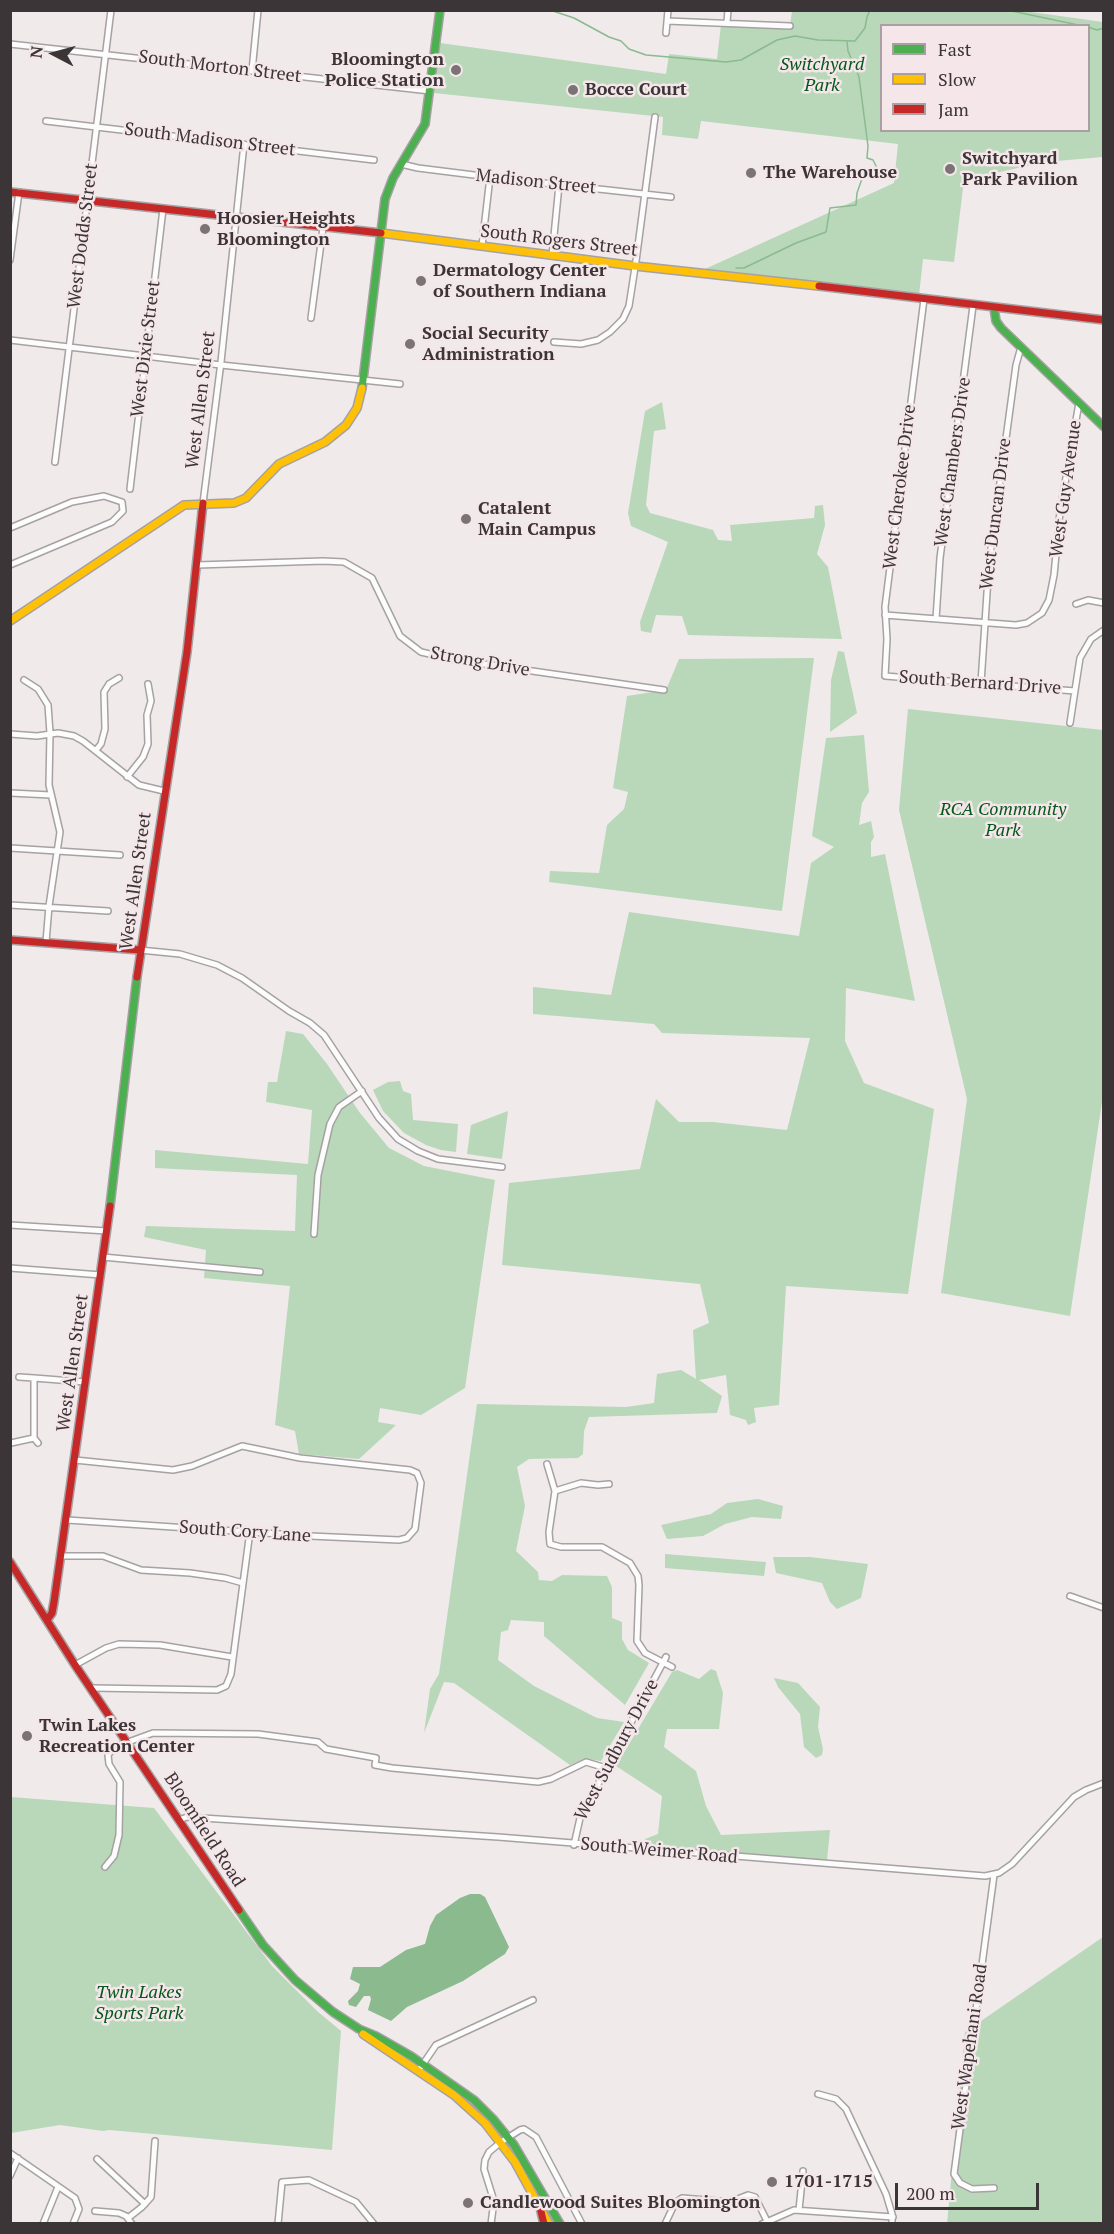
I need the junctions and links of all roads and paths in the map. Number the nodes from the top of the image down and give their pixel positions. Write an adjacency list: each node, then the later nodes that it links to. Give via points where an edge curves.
1 (111, 10): 11 (street, West Dodds Street)
2 (258, 10): 12 (street)
3 (440, 10): 13 (main road)
4 (668, 10): 6 (street)
5 (728, 10): 7 (street)
6 (667, 21): 7 (street); 9 (street)
7 (727, 22): 8 (street)
8 (790, 26)
9 (666, 33)
10 (10, 44): 11 (street, South Morton Street)
11 (105, 54): 12 (street, South Morton Street); 16 (street, West Dodds Street)
12 (252, 71): 13 (street, South Morton Street)
13 (430, 91): 19 (main road, via 425,124)
14 (656, 117): 23 (street)
15 (46, 121): 16 (street, South Madison Street)
16 (96, 127): 17 (street, South Madison Street); 25 (street, West Dodds Street)
17 (244, 144): 18 (street, South Madison Street); 27 (street, West Allen Street)
18 (374, 160)
19 (401, 164): 20 (street, Madison Street); 29 (main road, via 388,187)
20 (490, 177): 21 (street, Madison Street); 30 (street)
21 (559, 185): 23 (street, Madison Street); 31 (street)
22 (15, 192): 25 (main road, South Rogers Street); 32 (street)
23 (645, 195): 24 (street, Madison Street); 33 (street)
24 (671, 196)
25 (88, 200): 26 (main road, South Rogers Street); 41 (street, West Dodds Street)
26 (163, 209): 27 (main road, South Rogers Street); 43 (street, West Dixie Street)
27 (238, 218): 28 (main road, South Rogers Street); 44 (street, West Allen Street)
28 (323, 228): 29 (main road, South Rogers Street); 37 (street)
29 (380, 233): 30 (main road, South Rogers Street); 45 (main road)
30 (482, 246): 31 (main road, South Rogers Street)
31 (552, 256): 33 (main road, South Rogers Street)
32 (10, 260)
33 (635, 266): 34 (main road, South Rogers Street); 40 (street, via 628,306 623,319 610,332 581,344)
34 (924, 299): 35 (main road, South Rogers Street); 57 (street, West Cherokee Drive)
35 (973, 306): 36 (main road, South Rogers Street); 58 (street, West Chambers Drive, via 940,558)
36 (994, 308): 38 (main road, South Rogers Street); 42 (main road, via 998,325)
37 (311, 318)
38 (1104, 320)
39 (10, 340): 41 (street)
40 (554, 342)
41 (70, 346): 43 (street); 49 (street, West Dodds Street)
42 (1021, 347): 47 (main road); 60 (street, West Duncan Drive, via 1012,388)
43 (145, 356): 44 (street); 50 (street, West Dixie Street)
44 (221, 365): 45 (street); 51 (street, West Allen Street)
45 (363, 380): 46 (street); 51 (main road, via 357,408 341,431 279,464 246,498 234,503)
46 (400, 384)
47 (1079, 404): 48 (main road); 60 (street, West Guy Avenue, via 1047,606 1027,623)
48 (1104, 427)
49 (55, 462)
50 (130, 489)
51 (203, 503): 54 (main road, West Allen Street); 59 (main road, via 184,505 163,517)
52 (10, 528): 53 (street, via 72,502 104,496 122,502 123,511 112,522)
53 (10, 565)
54 (197, 565): 67 (street, Strong Drive, via 344,562 372,578 400,636 421,652); 74 (main road, West Allen Street)
55 (1104, 603): 56 (street, via 1088,600)
56 (1076, 604)
57 (885, 615): 58 (street, West Guy Avenue); 62 (street, West Cherokee Drive)
58 (936, 619): 60 (street, West Guy Avenue)
59 (10, 621)
60 (984, 622): 65 (street, West Duncan Drive)
61 (1104, 630): 68 (street, via 1082,652)
62 (885, 676): 65 (street, South Bernard Drive)
63 (119, 678): 72 (street, via 104,692 105,729)
64 (24, 680): 70 (street, via 38,688 45,698)
65 (981, 683): 68 (street, South Bernard Drive)
66 (148, 684): 73 (street, via 148,744)
67 (664, 690)
68 (1076, 691): 69 (street)
69 (1070, 723)
70 (50, 733): 71 (street); 72 (street, via 74,736); 76 (street)
71 (10, 734)
72 (96, 750): 73 (street)
73 (128, 777): 74 (street, via 147,788)
74 (164, 791): 85 (main road, West Allen Street)
75 (10, 793): 76 (street)
76 (51, 795): 78 (street, via 60,832)
77 (10, 848): 78 (street)
78 (57, 852): 79 (street); 81 (street)
79 (120, 855)
80 (10, 905): 81 (street)
81 (49, 906): 82 (street); 84 (street)
82 (108, 911)
83 (10, 940): 84 (main road)
84 (46, 942): 85 (main road)
85 (140, 950): 86 (street, via 192,956 242,978 324,1035); 89 (main road, West Allen Street)
86 (362, 1091): 87 (street, via 398,1139 418,1151 438,1159); 90 (street, via 339,1107 330,1124 318,1175)
87 (502, 1167)
88 (10, 1225): 89 (street)
89 (107, 1231): 91 (main road, West Allen Street)
90 (314, 1234)
91 (103, 1257): 93 (street); 94 (main road, West Allen Street)
92 (10, 1268): 94 (street)
93 (260, 1272)
94 (100, 1275): 97 (main road, West Allen Street)
95 (19, 1377): 96 (street)
96 (34, 1378): 97 (street); 98 (street, via 36,1440)
97 (85, 1382): 99 (main road, West Allen Street)
98 (11, 1443)
99 (75, 1460): 103 (main road, West Allen Street); 104 (street, South Cory Lane, via 173,1470 242,1446 300,1458 410,1470 417,1473 421,1483 416,1524 407,1538 396,1541)
100 (547, 1464): 102 (street)
101 (609, 1484): 102 (street, via 581,1483)
102 (555, 1491): 112 (street, via 550,1544 602,1548 630,1563 639,1585 637,1641 645,1653)
103 (66, 1520): 104 (street, South Cory Lane); 105 (main road, West Allen Street)
104 (250, 1531): 107 (street)
105 (61, 1556): 107 (street, via 103,1556 141,1570 190,1573); 110 (main road, West Allen Street, via 52,1613)
106 (10, 1562): 110 (main road, Bloomfield Road)
107 (243, 1583): 111 (street)
108 (1070, 1596): 109 (street)
109 (1104, 1608)
110 (47, 1620): 113 (main road, Bloomfield Road)
111 (232, 1657): 113 (street, via 160,1645 119,1644); 115 (street, via 231,1677 226,1686 216,1690)
112 (665, 1660): 114 (street); 117 (street, West Sudbury Drive)
113 (75, 1665): 115 (main road, Bloomfield Road)
114 (672, 1667)
115 (92, 1688): 116 (main road, Bloomfield Road)
116 (128, 1742): 117 (street, via 162,1732 258,1734 318,1742 326,1749 376,1758 375,1765 392,1768 538,1782 586,1762); 119 (main road, Bloomfield Road); 121 (street, via 113,1749 108,1757 120,1782 119,1835 114,1856)
117 (606, 1768): 120 (street, West Sudbury Drive, via 580,1818)
118 (1104, 1782): 122 (street, via 1074,1797 1012,1864)
119 (179, 1820): 120 (street, South Weimer Road, via 187,1817 288,1823); 124 (main road, Bloomfield Road, via 271,1954 308,1992)
120 (574, 1845): 122 (street, South Weimer Road)
121 (105, 1867)
122 (994, 1875): 136 (street, West Wapehani Road, via 954,2163 954,2174 960,2183 972,2189)
123 (533, 2000): 125 (street, via 436,2045)
124 (359, 2029): 125 (main road, Bloomfield Road); 126 (main road, Bloomfield Road)
125 (423, 2064): 126 (street); 128 (main road, Bloomfield Road, via 474,2100)
126 (419, 2071): 128 (main road, Bloomfield Road, via 462,2102)
127 (818, 2094): 142 (street, via 836,2099 846,2109 886,2194)
128 (504, 2140): 137 (main road, Bloomfield Road); 149 (street, via 489,2152 484,2164 494,2201); 152 (main road, Bloomfield Road, via 531,2171); 153 (street, via 520,2130 533,2134)
129 (155, 2141): 138 (street, via 152,2194)
130 (10, 2153): 131 (street)
131 (18, 2158): 134 (street); 135 (street)
132 (98, 2159): 138 (street)
133 (803, 2170): 139 (street)
134 (10, 2176)
135 (58, 2187): 144 (street); 145 (street, via 78,2203)
136 (994, 2188)
137 (539, 2203): 150 (main road); 151 (main road, Bloomfield Road)
138 (145, 2204): 141 (street)
139 (799, 2210): 142 (street); 143 (street)
140 (95, 2211): 141 (street, via 119,2213)
141 (128, 2218): 146 (street)
142 (892, 2220)
143 (765, 2222): 154 (street, via 754,2197 748,2195 730,2202 682,2198)
144 (43, 2223)
145 (73, 2223)
146 (132, 2223)
147 (278, 2223): 148 (street, via 282,2182 309,2180 356,2202)
148 (374, 2223)
149 (492, 2223)
150 (544, 2223)
151 (549, 2223)
152 (560, 2223)
153 (582, 2223)
154 (665, 2223)

